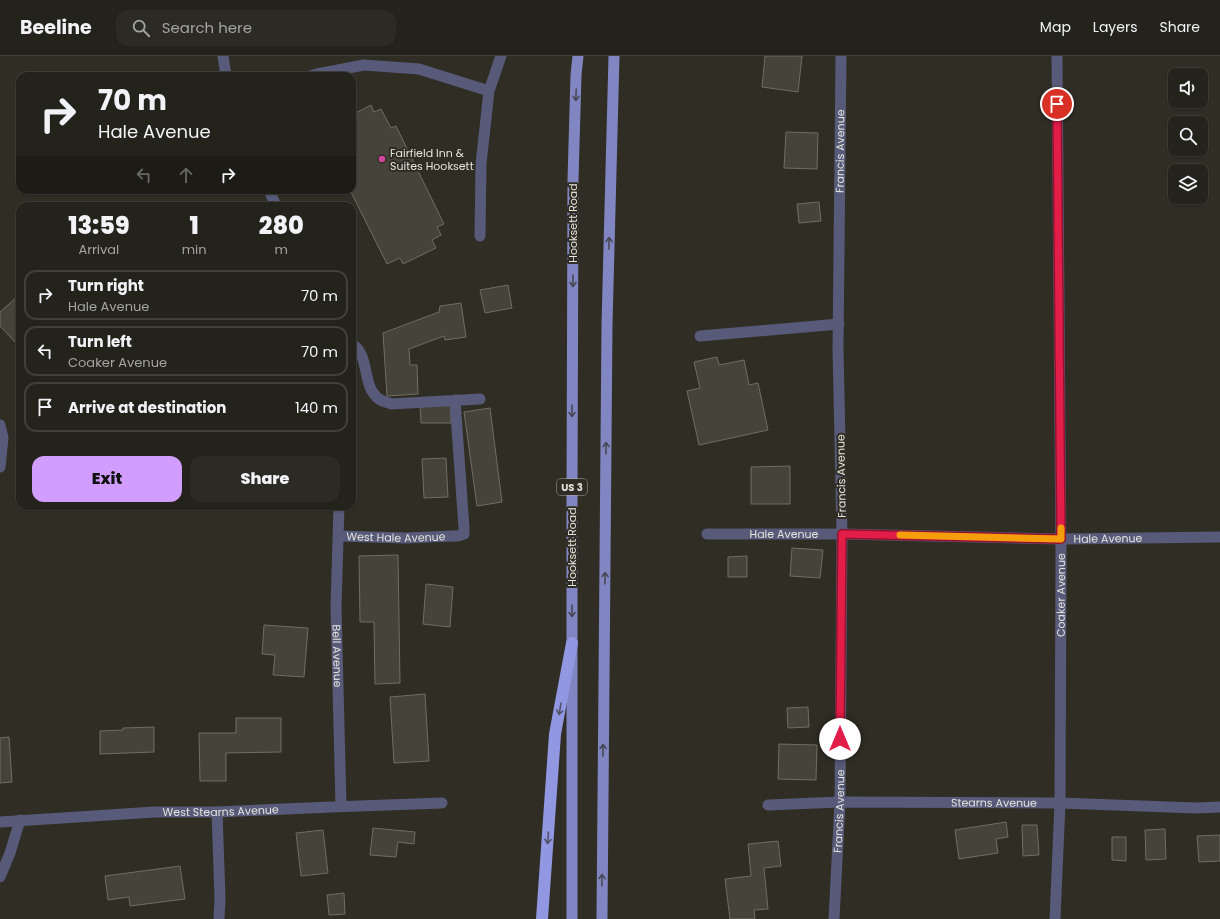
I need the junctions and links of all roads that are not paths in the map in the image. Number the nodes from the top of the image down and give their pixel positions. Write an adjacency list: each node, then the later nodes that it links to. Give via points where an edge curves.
1 (223, 56): 7 (street)
2 (501, 56): 9 (street)
3 (578, 56): 24 (main road, Hooksett Road / US 3, one-way to 24, via 573,180)
4 (614, 56): 38 (main road, one-way to 4, via 607,324)
5 (841, 56): 11 (street, Francis Avenue)
6 (1057, 56): 23 (street, Coaker Avenue)
7 (225, 72)
8 (326, 72): 9 (street, via 364,64 419,69)
9 (489, 91): 10 (street, via 481,164)
10 (480, 236)
11 (839, 324): 12 (street); 20 (street, Francis Avenue)
12 (700, 336)
13 (356, 346): 15 (street, via 363,358 371,389 380,400 391,404)
14 (480, 398): 15 (street)
15 (456, 400): 21 (street, West Hale Avenue, via 464,534 405,538)
16 (0, 425): 17 (street, via 3,438)
17 (0, 467)
18 (339, 510): 21 (street, Bell Avenue)
19 (707, 534): 20 (street, Hale Avenue)
20 (842, 534): 23 (street, Hale Avenue); 25 (street, Francis Avenue)
21 (339, 536): 29 (street, Bell Avenue, via 336,607)
22 (1220, 537): 23 (street, Hale Avenue)
23 (1061, 539): 27 (street, Coaker Avenue)
24 (572, 643): 36 (highway, one-way to 36, via 556,734); 37 (main road, Hooksett Road / US 3)
25 (840, 802): 27 (street, Stearns Avenue); 28 (street, Stearns Avenue); 39 (street, Francis Avenue)
26 (442, 803): 29 (street, West Stearns Avenue)
27 (1060, 803): 30 (street, Stearns Avenue); 40 (street, Coaker Avenue)
28 (768, 805)
29 (341, 806): 31 (street, West Stearns Avenue)
30 (1220, 807)
31 (217, 812): 32 (street, West Stearns Avenue, via 154,812); 35 (street)
32 (20, 820): 33 (street, West Stearns Avenue); 34 (street)
33 (0, 822)
34 (0, 877)
35 (219, 919)
36 (542, 919)
37 (572, 919)
38 (602, 919)
39 (834, 919)
40 (1055, 919)

